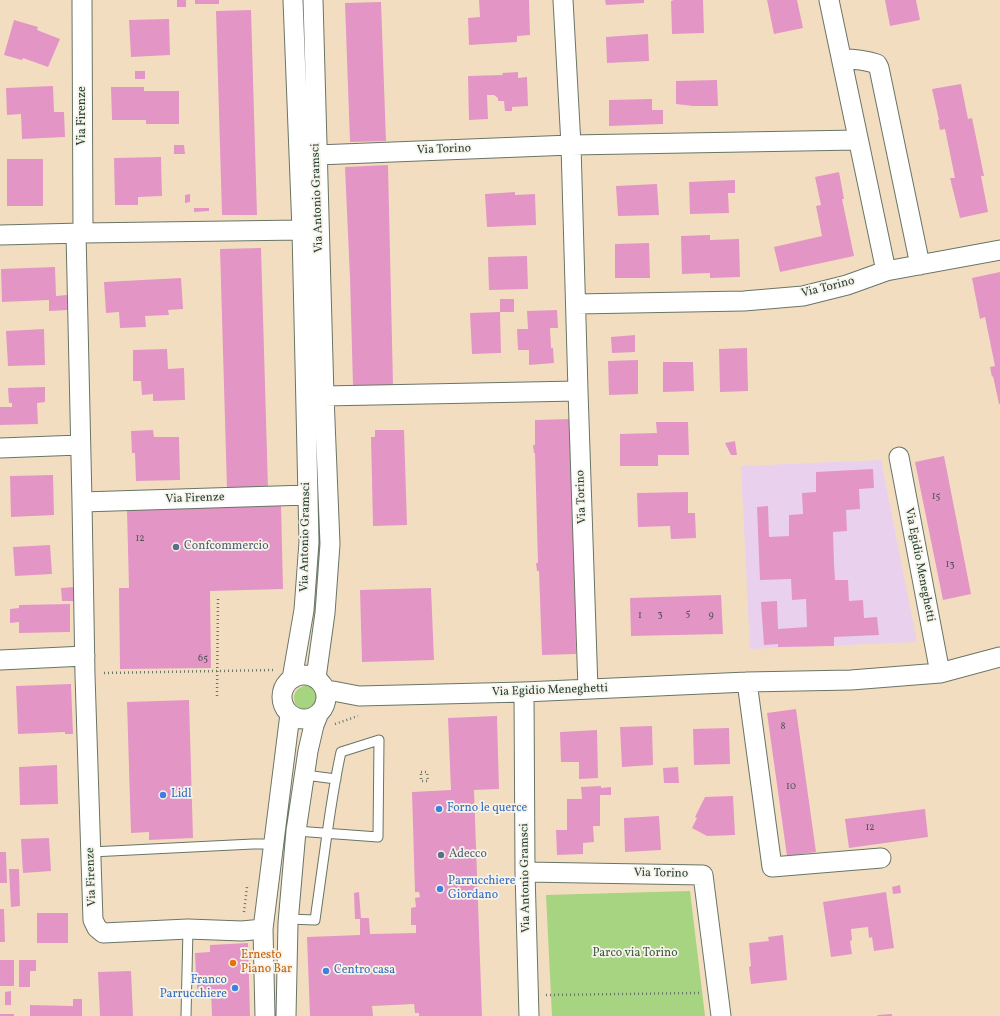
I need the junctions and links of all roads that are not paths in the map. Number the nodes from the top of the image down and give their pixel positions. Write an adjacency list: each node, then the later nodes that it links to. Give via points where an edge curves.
1 (82, 0): 11 (street, Via Firenze)
2 (293, 0): 10 (street, Via Antonio Gramsci)
3 (313, 0): 9 (street, Via Antonio Gramsci)
4 (563, 0): 8 (street, Via Torino)
5 (829, 0): 6 (street)
6 (842, 59): 7 (street); 14 (street, via 869,61 877,64 879,68)
7 (858, 140): 8 (street, Via Torino); 15 (street)
8 (571, 146): 9 (street, Via Torino); 16 (street, Via Torino)
9 (317, 155): 19 (street, Via Antonio Gramsci)
10 (302, 230): 11 (street); 18 (street, Via Antonio Gramsci)
11 (80, 233): 12 (street); 20 (street, Via Firenze)
12 (0, 235)
13 (1000, 250): 14 (street, Via Torino)
14 (920, 265): 15 (street, Via Torino)
15 (886, 271): 16 (street, Via Torino, via 847,285 803,296 744,301)
16 (576, 304): 17 (street, Via Torino)
17 (578, 392): 19 (street); 32 (street, Via Torino)
18 (305, 395): 19 (street); 23 (street, Via Antonio Gramsci)
19 (324, 396): 31 (street, Via Antonio Gramsci, via 330,544)
20 (80, 445): 21 (street); 24 (street, Via Firenze)
21 (0, 448)
22 (899, 457): 28 (street, Via Egidio Meneghetti)
23 (308, 495): 24 (street, Via Firenze); 29 (street, Via Antonio Gramsci, via 309,542 304,610)
24 (82, 502): 25 (street, Via Firenze)
25 (85, 656): 27 (street); 42 (street, Via Firenze)
26 (1000, 657): 28 (street, Via Egidio Meneghetti)
27 (0, 660)
28 (940, 673): 30 (street, Via Egidio Meneghetti, via 851,680)
29 (285, 674): 31 (street, via 311,676); 35 (street, via 287,684 282,697 283,705)
30 (747, 682): 32 (street, Via Egidio Meneghetti); 43 (street, via 772,867)
31 (321, 685): 34 (street, Via Egidio Meneghetti, via 333,691); 36 (street, via 327,699)
32 (588, 689): 33 (street, Via Egidio Meneghetti)
33 (524, 692): 34 (street, Via Egidio Meneghetti); 44 (street, Via Antonio Gramsci)
34 (353, 695): 36 (street, Via Egidio Meneghetti)
35 (290, 714): 36 (street, via 305,720); 41 (street)
36 (323, 717): 37 (street, via 314,725)
37 (305, 775): 38 (lane); 39 (street)
38 (336, 779): 40 (lane); 40 (lane, via 341,752 378,740 378,836)
39 (296, 832): 40 (lane); 45 (street)
40 (328, 834): 45 (lane, via 315,920)
41 (274, 844): 42 (lane); 46 (street)
42 (91, 852): 47 (street, Via Firenze, via 93,920 103,933)
43 (881, 858)
44 (525, 872): 51 (street, Via Antonio Gramsci); 52 (street, Via Torino, via 703,875)
45 (288, 919): 50 (street)
46 (263, 929): 47 (street, Via Firenze); 49 (street)
47 (188, 930): 48 (lane)
48 (186, 1016)
49 (265, 1016)
50 (286, 1016)
51 (529, 1016)
52 (721, 1016)

